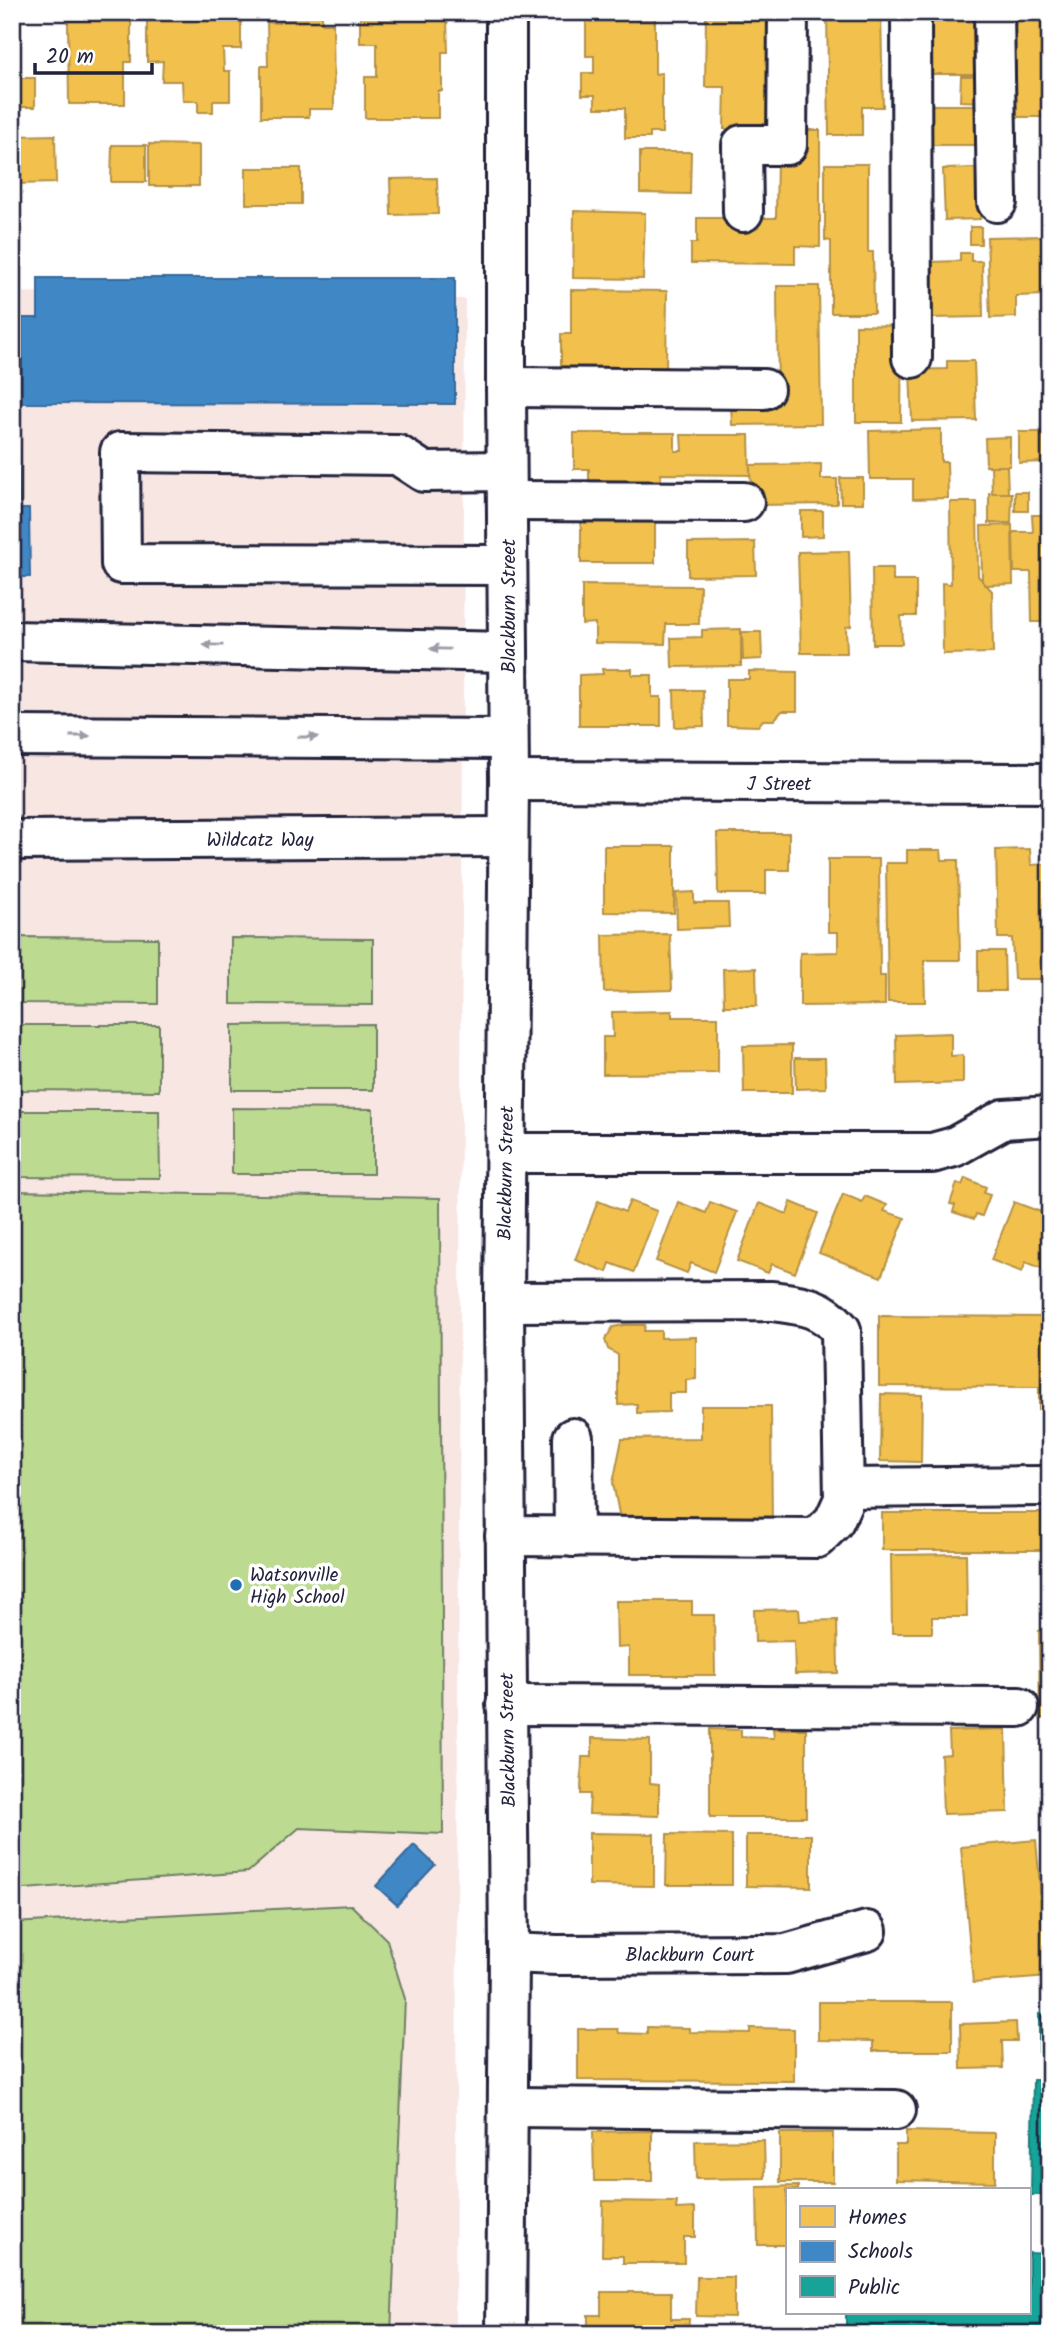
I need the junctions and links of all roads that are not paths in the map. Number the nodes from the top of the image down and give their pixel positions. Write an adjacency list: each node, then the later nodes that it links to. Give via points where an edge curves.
1 (506, 12): 10 (street, Blackburn Street)
2 (788, 12): 7 (street, via 787,145 742,145)
3 (887, 12): 8 (street)
4 (911, 12): 9 (street)
5 (994, 12): 6 (street)
6 (997, 202)
7 (743, 212)
8 (887, 313)
9 (912, 358)
10 (506, 387): 11 (street); 12 (street, Blackburn Street)
11 (764, 389)
12 (507, 486): 13 (street); 14 (street, Blackburn Street); 14 (street, via 424,472 398,455 120,452 121,564)
13 (744, 502)
14 (507, 565): 16 (street, Blackburn Street)
15 (12, 641): 16 (street, one-way to 15)
16 (508, 652): 18 (street, Blackburn Street)
17 (12, 736): 18 (street, one-way to 18)
18 (508, 739): 19 (street, Blackburn Street)
19 (509, 781): 20 (street, J Street); 21 (street, Blackburn Street)
20 (1050, 783)
21 (507, 838): 22 (street, Wildcatz Way); 24 (street, Blackburn Street)
22 (12, 840)
23 (1050, 1116): 24 (street, via 1004,1119 954,1147 932,1153)
24 (506, 1153): 25 (street, Blackburn Street)
25 (504, 1302): 28 (street, via 772,1301 808,1306 830,1317 841,1330); 29 (street, Blackburn Street)
26 (572, 1438): 30 (street)
27 (1044, 1486): 28 (street)
28 (844, 1488): 30 (street, via 834,1521 817,1538)
29 (505, 1536): 30 (street); 31 (street, Blackburn Street)
30 (574, 1537)
31 (506, 1705): 32 (street); 34 (street, Blackburn Street)
32 (1019, 1707)
33 (867, 1931): 34 (street, Blackburn Court, via 786,1954)
34 (509, 1953): 35 (street, Blackburn Street)
35 (508, 2107): 36 (street); 37 (street, Blackburn Street)
36 (896, 2110)
37 (506, 2334)

